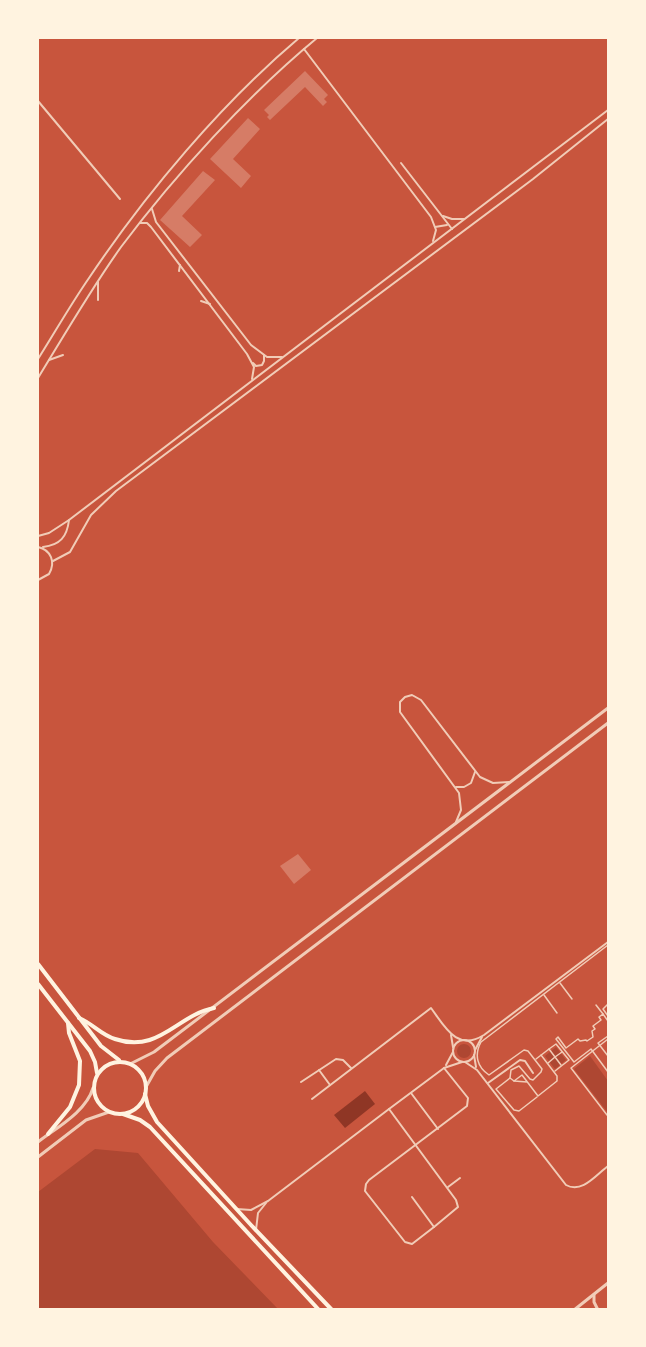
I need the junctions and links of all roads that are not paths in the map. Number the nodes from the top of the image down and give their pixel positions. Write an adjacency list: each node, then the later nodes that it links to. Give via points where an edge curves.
1 (299, 38): 29 (street, via 235,98 155,190 87,280)
2 (317, 38): 3 (street)
3 (304, 49): 10 (street, via 216,136); 17 (street, via 403,177)
4 (38, 101): 5 (street)
5 (39, 106): 9 (street)
6 (609, 110): 12 (street)
7 (609, 119): 37 (street, via 116,491 91,515 70,552)
8 (401, 163): 11 (street)
9 (120, 199)
10 (152, 209): 13 (street); 14 (street)
11 (442, 216): 12 (street); 16 (street)
12 (466, 218): 18 (street)
13 (155, 220): 15 (street); 27 (street, via 251,345)
14 (140, 223): 15 (street); 22 (street)
15 (149, 224): 20 (street)
16 (448, 224): 17 (street); 18 (street)
17 (435, 227): 19 (street)
18 (452, 229): 19 (street)
19 (431, 245): 28 (street)
20 (180, 265): 21 (street); 25 (street)
21 (179, 271)
22 (98, 282): 23 (street); 30 (street)
23 (98, 300)
24 (201, 301): 25 (street)
25 (210, 304): 31 (street)
26 (63, 355): 30 (street)
27 (264, 356): 28 (street); 31 (street, via 262,364)
28 (284, 357): 33 (street)
29 (38, 359)
30 (49, 360): 32 (street)
31 (253, 363): 33 (street)
32 (38, 378)
33 (251, 381): 34 (street)
34 (69, 520): 35 (street); 36 (street, via 62,540)
35 (38, 536)
36 (39, 547): 37 (street, via 50,554)
37 (52, 561): 38 (street, via 49,574)
38 (38, 580)
39 (609, 708): 42 (street)
40 (609, 723): 93 (street, via 167,1058)
41 (475, 772): 42 (street, via 493,783); 43 (street, via 471,783 464,788); 43 (street, via 421,700 405,696 400,712)
42 (511, 781): 44 (street)
43 (456, 787): 44 (street, via 462,804)
44 (454, 825): 53 (street)
45 (609, 944): 47 (street); 61 (street)
46 (38, 964): 57 (main road)
47 (560, 982): 49 (street); 50 (street)
48 (38, 984): 59 (main road)
49 (543, 994): 54 (street); 73 (street, via 481,1042 476,1055 489,1076 524,1050)
50 (572, 999)
51 (609, 1004): 56 (street, via 603,1009)
52 (596, 1005): 55 (street)
53 (214, 1008): 57 (main road, via 163,1035 140,1042 110,1037); 77 (street, via 154,1052)
54 (558, 1013)
55 (603, 1014): 58 (street); 67 (street, via 587,1041 578,1039 566,1048 556,1039 574,1062)
56 (609, 1016)
57 (79, 1018): 74 (main road, via 104,1050)
58 (609, 1021)
59 (68, 1023): 85 (main road, via 92,1055); 104 (main road, via 80,1061 79,1085 70,1107)
60 (448, 1031): 63 (street); 66 (street); 79 (street, via 431,1008)
61 (484, 1035): 63 (street); 68 (street)
62 (609, 1037): 64 (street)
63 (465, 1041): 66 (street, via 456,1044); 68 (street, via 471,1043)
64 (600, 1045): 67 (street); 71 (street)
65 (549, 1049): 69 (street, via 556,1044); 70 (street); 72 (street)
66 (454, 1051): 75 (street); 80 (street)
67 (593, 1051): 84 (street); 102 (street, via 571,1068)
68 (475, 1052): 75 (street, via 471,1060); 82 (street)
69 (562, 1052): 72 (street); 78 (street, via 569,1060)
70 (541, 1055): 73 (street); 76 (street)
71 (609, 1056)
72 (555, 1058): 76 (street); 78 (street)
73 (535, 1060): 87 (street, via 542,1069 533,1080 519,1066 510,1070)
74 (122, 1062): 77 (main road); 85 (main road, via 108,1064)
75 (463, 1062): 80 (street); 82 (street)
76 (548, 1063): 83 (street)
77 (130, 1064): 93 (main road, via 143,1076)
78 (562, 1066): 83 (street)
79 (352, 1068): 81 (street, via 338,1059); 92 (street)
80 (444, 1068): 95 (street); 103 (street, via 468,1102)
81 (319, 1070): 89 (street); 92 (street)
82 (477, 1070): 91 (street)
83 (554, 1071): 97 (street, via 557,1081)
84 (609, 1072)
85 (97, 1073): 94 (main road)
86 (533, 1073): 91 (street, via 520,1060)
87 (510, 1078): 88 (street); 97 (street, via 496,1089 513,1110 519,1111)
88 (514, 1081): 90 (street); 90 (street, via 522,1075)
89 (301, 1082)
90 (527, 1082): 97 (street)
91 (488, 1083): 108 (street, via 566,1185 581,1187)
92 (330, 1086): 98 (street)
93 (146, 1087): 96 (main road)
94 (93, 1088): 100 (main road, via 96,1100); 104 (street, via 83,1106)
95 (410, 1093): 99 (street); 103 (street)
96 (146, 1094): 101 (main road, via 138,1107); 113 (main road, via 153,1117)
97 (538, 1096)
98 (312, 1099)
99 (388, 1109): 106 (street); 112 (street)
100 (109, 1112): 101 (main road); 107 (street, via 86,1120)
101 (123, 1114): 118 (main road, via 150,1127)
102 (609, 1114)
103 (438, 1129): 106 (street)
104 (48, 1134): 105 (street)
105 (38, 1142)
106 (416, 1146): 110 (street); 114 (street, via 369,1180 365,1191 405,1242 412,1244)
107 (38, 1157)
108 (609, 1166)
109 (460, 1178): 110 (street)
110 (447, 1188): 114 (street, via 458,1207)
111 (412, 1197): 114 (street)
112 (268, 1201): 113 (street, via 251,1210); 115 (street, via 258,1213)
113 (236, 1209): 115 (main road)
114 (434, 1227)
115 (256, 1230): 119 (main road)
116 (609, 1283): 117 (street)
117 (595, 1294): 120 (street); 121 (street)
118 (319, 1310)
119 (332, 1310)
120 (574, 1310)
121 (598, 1310)

